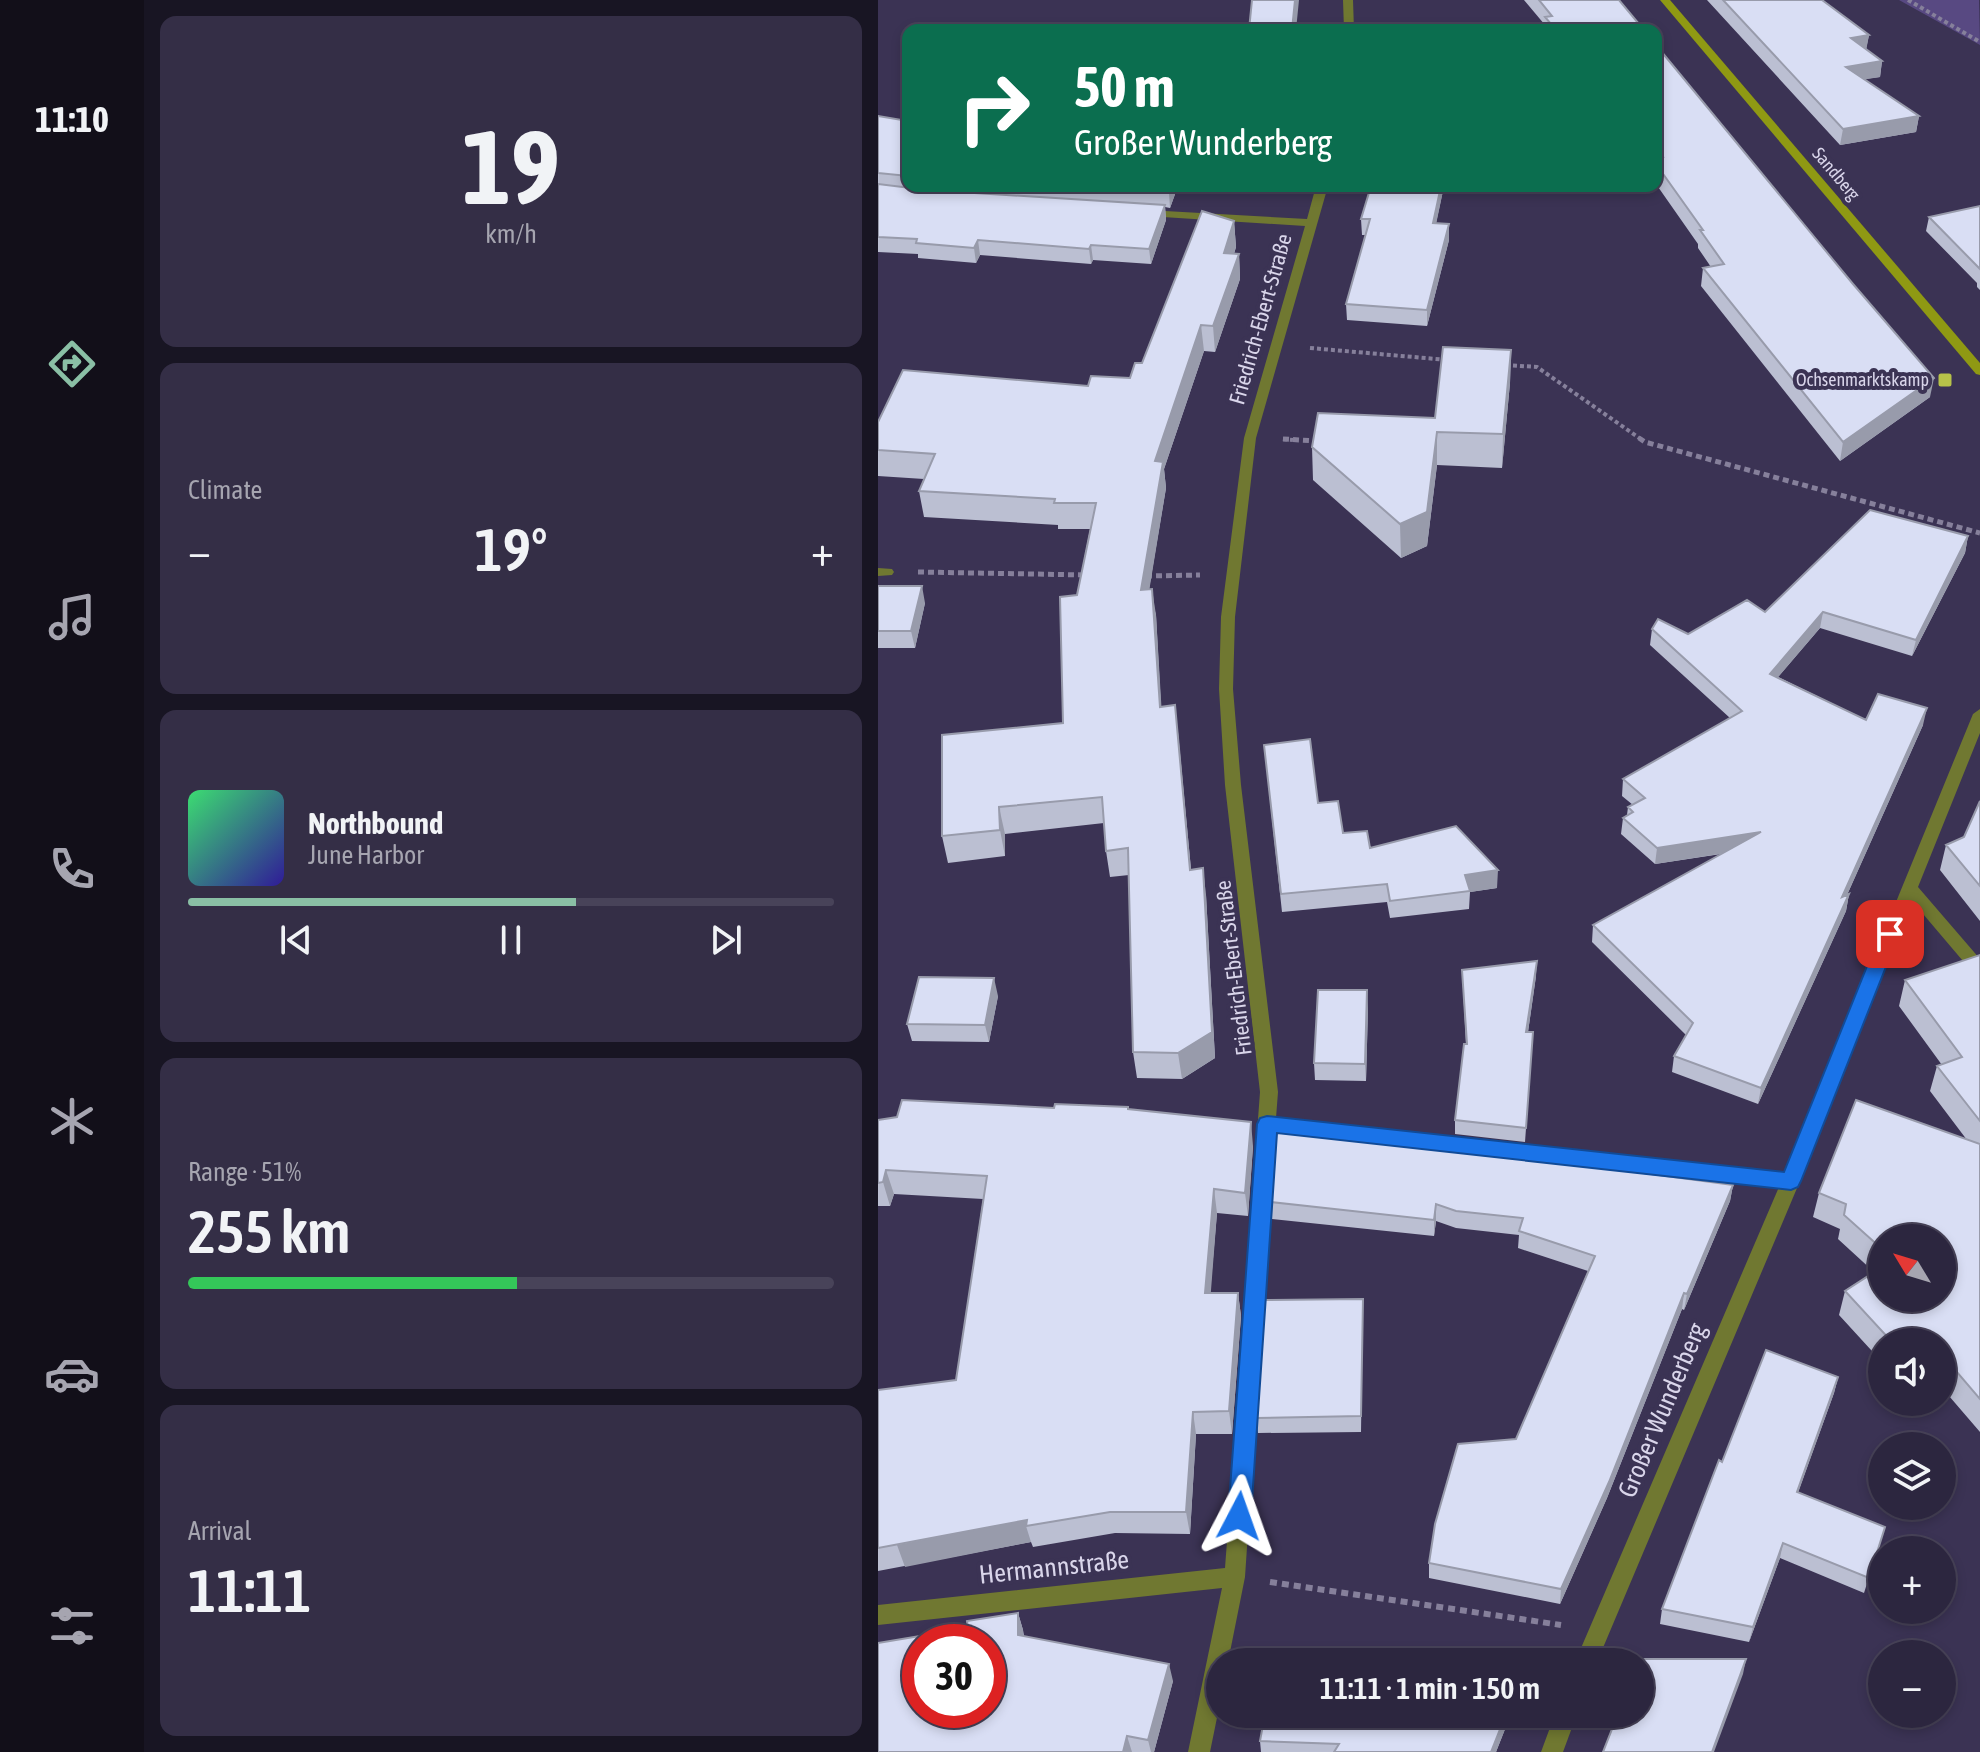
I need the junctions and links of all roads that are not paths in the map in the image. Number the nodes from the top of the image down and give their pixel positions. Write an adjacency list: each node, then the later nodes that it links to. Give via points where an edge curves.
1 (1348, 0): 3 (street)
2 (1665, 0): 7 (main road, Sandberg)
3 (1349, 24)
4 (1320, 192): 6 (street, Friedrich-Ebert-Straße)
5 (1136, 212): 6 (street)
6 (1311, 223): 11 (street, Friedrich-Ebert-Straße, via 1250,438 1226,645 1233,785 1266,1061)
7 (1980, 370)
8 (1980, 714): 9 (street, Großer Wunderberg)
9 (1910, 888): 10 (street); 12 (street, Großer Wunderberg)
10 (1980, 970)
11 (1267, 1124): 12 (street); 13 (street, Friedrich-Ebert-Straße)
12 (1791, 1181): 15 (street, Großer Wunderberg)
13 (1235, 1577): 14 (street, Hermannstraße); 17 (street, Friedrich-Ebert-Straße)
14 (878, 1615)
15 (1591, 1648)
16 (1561, 1728): 18 (street)
17 (1199, 1752)
18 (1552, 1752)

